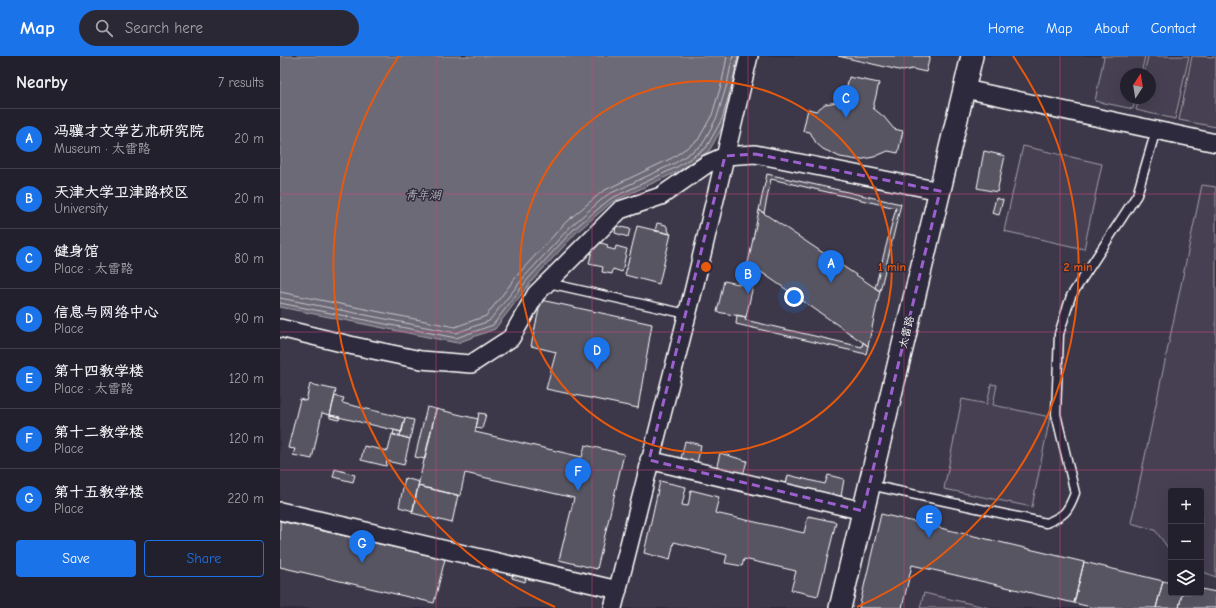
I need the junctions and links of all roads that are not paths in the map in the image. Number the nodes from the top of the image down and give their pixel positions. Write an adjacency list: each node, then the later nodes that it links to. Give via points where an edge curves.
1 (749, 56): 6 (street)
2 (972, 56): 3 (street, 太雷路)
3 (964, 89): 4 (street); 7 (street, 太雷路)
4 (1156, 130): 5 (street); 12 (lane, via 1137,196 1071,296 1059,334 1056,414 1075,493 1062,516 1046,523)
5 (1216, 142)
6 (725, 156): 7 (street, via 755,154); 8 (street, via 707,164 661,196 620,210); 9 (street)
7 (940, 191): 12 (street, 太雷路)
8 (548, 283): 9 (lane); 10 (street, via 536,294 511,338 471,364 421,360)
9 (687, 314): 11 (street)
10 (280, 328)
11 (650, 460): 14 (street); 15 (street)
12 (870, 485): 14 (street, 太雷路)
13 (280, 510): 15 (street)
14 (863, 511): 17 (street, 太雷路)
15 (618, 590): 16 (street)
16 (613, 608)
17 (840, 608)

